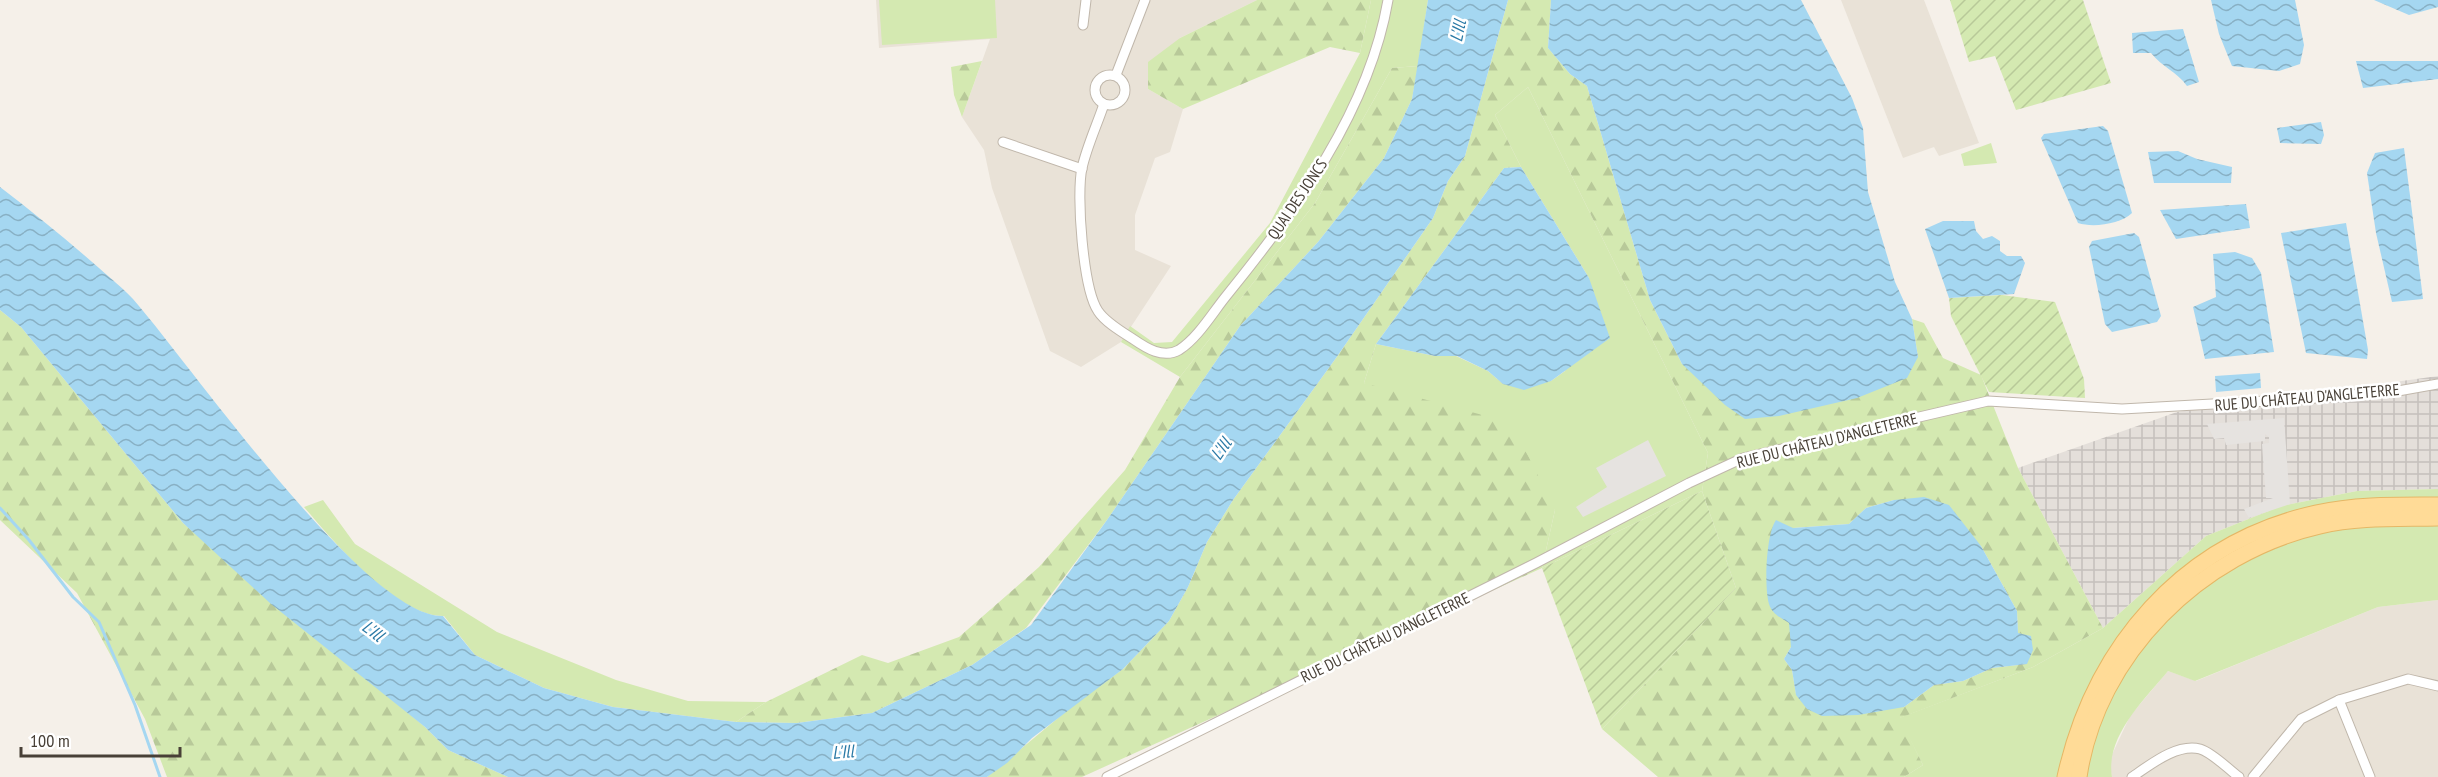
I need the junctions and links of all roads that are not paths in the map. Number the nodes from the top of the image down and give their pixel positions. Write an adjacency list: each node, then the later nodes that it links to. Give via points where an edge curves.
1 (1086, 0): 4 (street)
2 (1145, 0): 5 (street)
3 (1388, 0): 8 (street, QUAI DES JONCS, via 1384,23 1353,106 1313,178 1263,250 1178,350 1150,350 1097,310 1085,266)
4 (1083, 25)
5 (1116, 75): 6 (street, via 1106,75 1096,84 1095,93); 6 (street, via 1123,82 1124,96 1118,103)
6 (1104, 104): 8 (street)
7 (1003, 142): 8 (street)
8 (1082, 169)
9 (2438, 384): 14 (street, RUE DU CHÂTEAU D'ANGLETERRE, via 2304,399 2122,409 1988,400 1743,458)
10 (2438, 505): 15 (main road, via 2368,505 2316,513 2267,527 2187,573 2137,621 2111,657 2075,737)
11 (2438, 518): 16 (main road, via 2366,519 2321,526 2272,540 2234,559 2152,624 2130,653 2098,712)
12 (2438, 686): 13 (street, via 2408,679)
13 (2339, 700): 19 (street, via 2301,719); 20 (street)
14 (1107, 777)
15 (2065, 777)
16 (2079, 777)
17 (2132, 777): 18 (street, via 2159,759 2189,748 2202,750)
18 (2239, 777)
19 (2253, 777)
20 (2370, 777)

